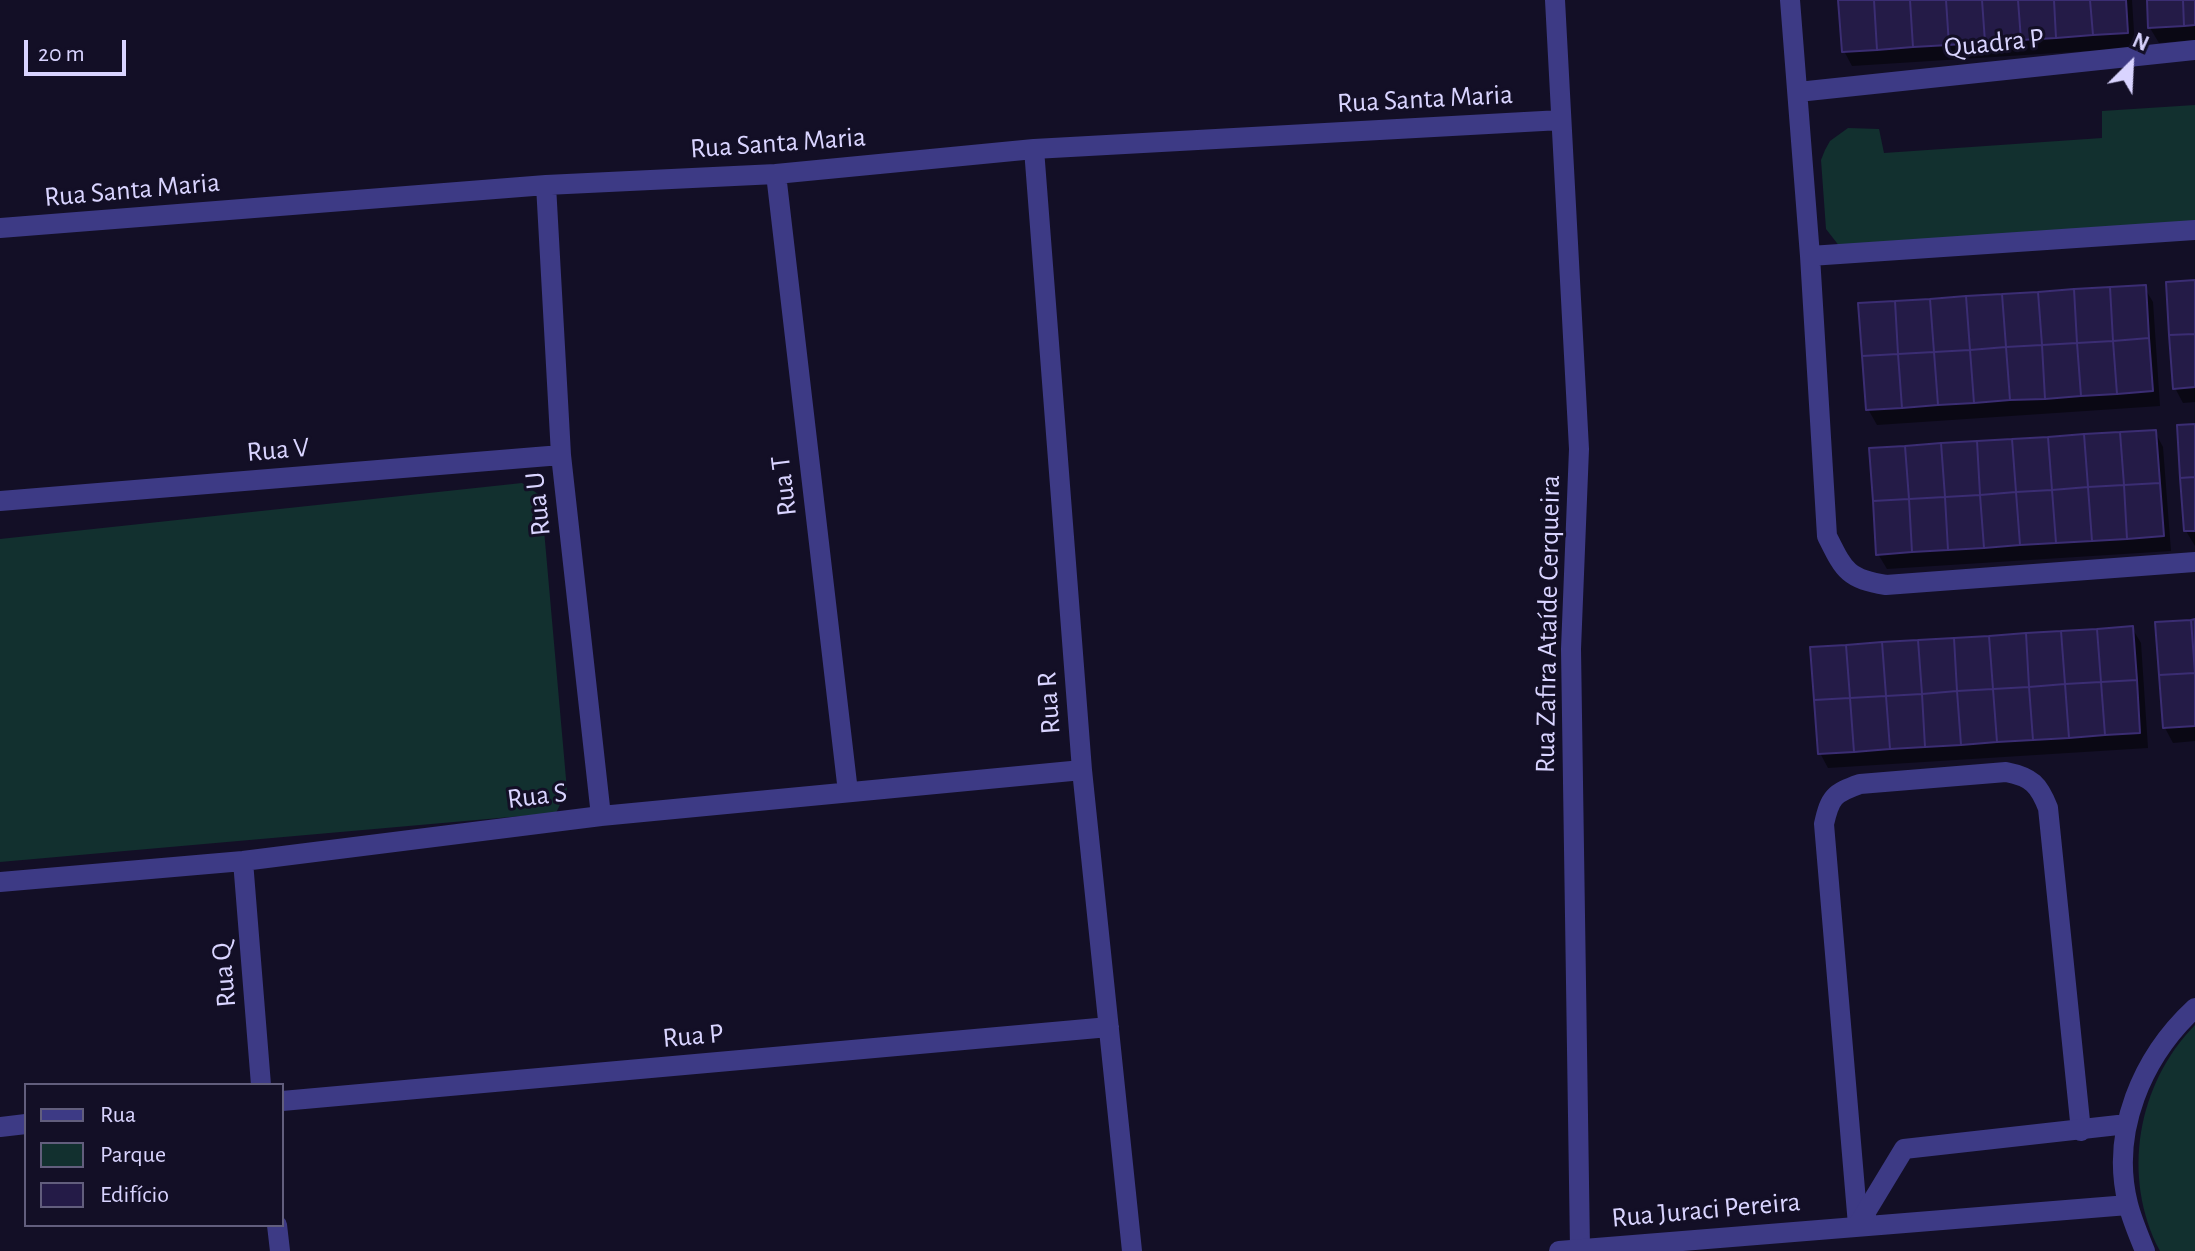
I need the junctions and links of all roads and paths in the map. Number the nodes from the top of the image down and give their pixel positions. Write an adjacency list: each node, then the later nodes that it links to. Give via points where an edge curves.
1 (1555, 0): 5 (street, Rua Zafira Ataíde Cerqueira)
2 (1790, 0): 4 (street)
3 (2195, 50): 4 (street, Quadra P)
4 (1798, 92): 11 (street)
5 (1561, 120): 6 (street, Rua Santa Maria); 31 (street, Rua Zafira Ataíde Cerqueira, via 1579,449 1571,649)
6 (1034, 149): 7 (street, Rua Santa Maria); 15 (street, Rua R)
7 (776, 174): 8 (street, Rua Santa Maria); 16 (street, Rua T)
8 (546, 185): 9 (street, Rua Santa Maria); 12 (street, Rua U)
9 (0, 228)
10 (2195, 230): 11 (street)
11 (1810, 256): 14 (street, via 1827,536 1841,565 1860,581 1886,585)
12 (561, 455): 13 (street, Rua V); 17 (street, Rua U)
13 (0, 501)
14 (2195, 562)
15 (1082, 770): 16 (street, Rua S); 21 (street, Rua R)
16 (848, 792): 17 (street, Rua S)
17 (601, 816): 18 (street, Rua S)
18 (243, 861): 19 (street, Rua S); 22 (street, Rua Q)
19 (0, 882)
20 (2195, 1008): 25 (street, via 2151,1060)
21 (1109, 1027): 23 (street, Rua P); 33 (street, Rua R)
22 (261, 1083)
23 (284, 1101)
24 (24, 1124): 26 (street)
25 (2127, 1124): 27 (street); 28 (street)
26 (0, 1127)
27 (2081, 1131): 29 (street, via 1904,1149); 29 (street, via 2048,808 2041,790 2024,775 2006,772 1860,784 1838,791 1824,824)
28 (2128, 1205): 29 (street, Rua Juraci Pereira); 35 (street)
29 (1858, 1225): 31 (street, Rua Juraci Pereira)
30 (277, 1227): 32 (street)
31 (1580, 1250): 34 (street, Rua Juraci Pereira)
32 (280, 1251)
33 (1132, 1251)
34 (1559, 1251)
35 (2145, 1251)

